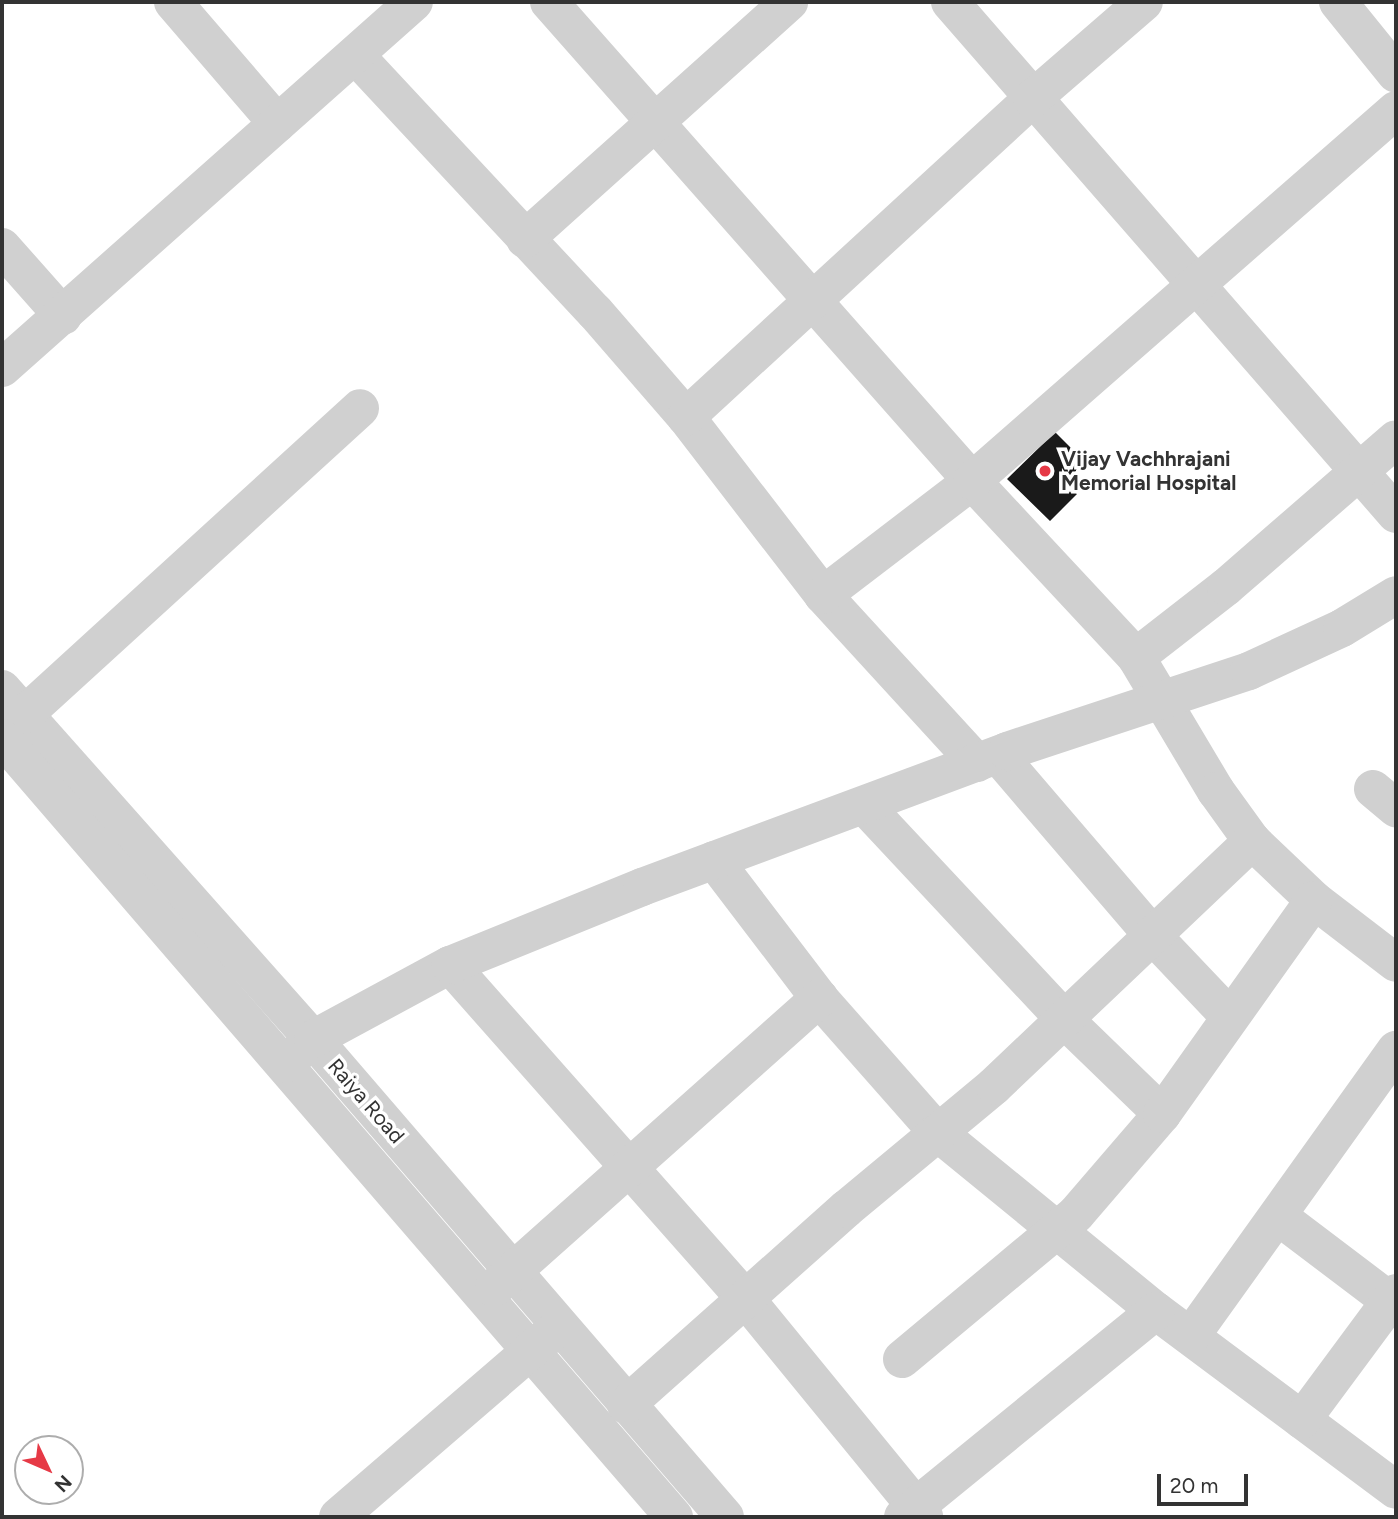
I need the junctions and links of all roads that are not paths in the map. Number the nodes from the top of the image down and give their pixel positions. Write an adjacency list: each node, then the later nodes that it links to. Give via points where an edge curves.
1 (173, 2): 13 (street)
2 (414, 2): 8 (street)
3 (549, 2): 12 (street)
4 (950, 2): 10 (street)
5 (1144, 2): 10 (street)
6 (1338, 2): 9 (street)
7 (771, 8): 12 (street)
8 (356, 56): 13 (street); 14 (street)
9 (1396, 74)
10 (1032, 99): 16 (street); 17 (street)
11 (1396, 110): 16 (street)
12 (654, 120): 14 (street); 17 (street)
13 (277, 123): 18 (street)
14 (524, 239): 21 (street)
15 (2, 247): 18 (street)
16 (1200, 285): 23 (street); 24 (street)
17 (815, 301): 21 (street); 24 (street)
18 (63, 316): 19 (street)
19 (2, 368)
20 (360, 408): 30 (street)
21 (686, 417): 26 (street)
22 (1396, 439): 23 (street)
23 (1358, 468): 25 (street); 28 (street, via 1226,587)
24 (972, 481): 26 (street); 28 (street)
25 (1396, 514)
26 (823, 595): 31 (street)
27 (1396, 595): 29 (street, via 1342,628 1250,671)
28 (1136, 657): 29 (street)
29 (1159, 700): 31 (street); 33 (street)
30 (9, 714): 42 (street, Raiya Road); 44 (street, Raiya Road)
31 (987, 759): 32 (street); 36 (street)
32 (864, 805): 34 (street); 41 (street)
33 (1252, 841): 35 (street); 36 (street)
34 (714, 860): 38 (street); 39 (street)
35 (1314, 900): 37 (street); 40 (street)
36 (1154, 937): 40 (street); 41 (street)
37 (1396, 963)
38 (450, 965): 42 (street); 47 (street)
39 (819, 998): 46 (street); 47 (street)
40 (1230, 1017): 45 (street)
41 (1065, 1020): 45 (street); 46 (street)
42 (313, 1039): 44 (street); 50 (street, Raiya Road)
43 (1396, 1050): 48 (street)
44 (285, 1064): 51 (street, Raiya Road)
45 (1161, 1114): 49 (street)
46 (937, 1132): 49 (street); 53 (street)
47 (628, 1164): 50 (street); 53 (street)
48 (1279, 1217): 52 (street); 56 (street)
49 (1056, 1233): 54 (street); 58 (street)
50 (512, 1270): 51 (street); 55 (street, Raiya Road)
51 (484, 1297): 57 (street, Raiya Road)
52 (1393, 1297): 60 (street)
53 (745, 1298): 59 (street); 62 (street)
54 (1157, 1311): 56 (street); 62 (street)
55 (559, 1325): 57 (street); 59 (street, Raiya Road)
56 (1191, 1336): 60 (street)
57 (531, 1351): 63 (street); 64 (street, Raiya Road)
58 (902, 1359)
59 (626, 1405): 65 (street, Raiya Road)
60 (1302, 1420): 61 (street)
61 (1396, 1490)
62 (914, 1514)
63 (338, 1517)
64 (674, 1517)
65 (725, 1517)

